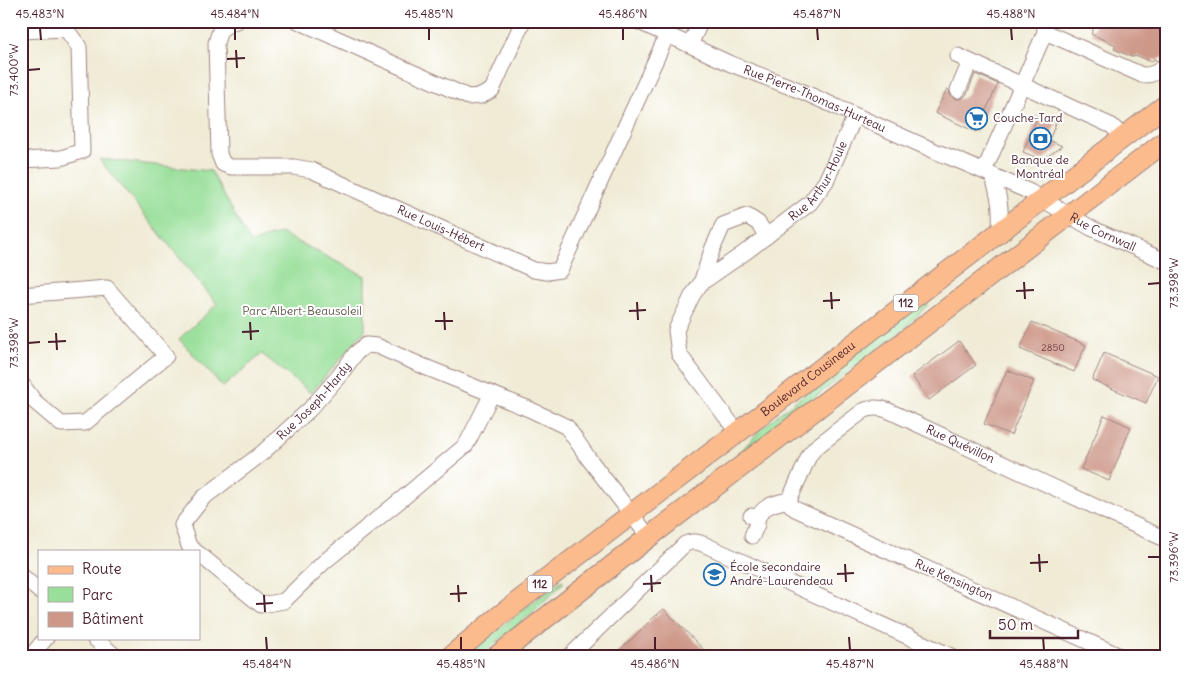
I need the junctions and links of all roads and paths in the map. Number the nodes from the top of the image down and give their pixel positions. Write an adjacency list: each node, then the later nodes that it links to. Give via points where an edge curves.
1 (237, 21): 8 (street, Rue Louis-Hébert, via 220,30 216,43 219,154 223,164 311,170 534,270 547,272 560,270)
2 (298, 21): 3 (street, via 468,97 481,96 492,90)
3 (524, 21)
4 (637, 21): 8 (street, Rue Pierre-Thomas-Hurteau)
5 (701, 21): 9 (street)
6 (1048, 25): 10 (street, via 1142,75 1154,74); 11 (street)
7 (21, 31): 17 (street, via 66,29 78,47 82,151 61,158)
8 (667, 35): 9 (street, Rue Pierre-Thomas-Hurteau)
9 (690, 45): 14 (street, Rue Pierre-Thomas-Hurteau)
10 (1167, 65)
11 (1022, 86): 12 (street, via 964,59); 15 (street, via 1112,126); 18 (street)
12 (958, 90)
13 (1167, 104): 15 (main road, Boulevard Cousineau / 112)
14 (855, 116): 18 (street, Rue Pierre-Thomas-Hurteau); 22 (street, Rue Arthur-Houle, via 826,180 810,203)
15 (1123, 137): 19 (main road, Boulevard Cousineau / 112)
16 (1167, 140): 20 (main road, 112)
17 (21, 160)
18 (988, 173): 19 (street, Rue Pierre-Thomas-Hurteau); 21 (street, via 1000,201)
19 (1042, 199): 20 (street, Rue Cornwall); 21 (main road, Boulevard Cousineau / 112)
20 (1068, 215): 23 (street, Rue Cornwall); 32 (main road, 112)
21 (1000, 231): 28 (main road, Boulevard Cousineau / 112)
22 (767, 236): 24 (street, Rue Arthur-Houle); 24 (street, Rue Arthur-Houle, via 758,223 747,216 723,225)
23 (1167, 262)
24 (701, 283): 28 (street, Rue Arthur-Houle, via 676,330 678,354)
25 (21, 295): 26 (street, via 108,288 166,356 85,423 61,424 34,401)
26 (21, 383)
27 (492, 394): 30 (street, Rue Joseph-Hardy, via 567,427); 34 (street, Rue Joseph-Hardy, via 377,346 366,345 310,409 261,454 202,498 182,525 189,546); 35 (street, via 466,445 324,562 284,601 261,605)
28 (738, 433): 30 (main road, Boulevard Cousineau / 112)
29 (789, 501): 31 (street, via 777,502 762,510 754,518 757,524); 33 (street, Rue Quévillon, via 812,451 863,411 879,408); 46 (street, Rue Kensington, via 795,509)
30 (631, 514): 32 (street, Rue Joseph-Hardy); 42 (main road, Boulevard Cousineau / 112)
31 (752, 536)
32 (649, 537): 43 (main road, 112)
33 (1167, 540)
34 (194, 550)
35 (200, 555)
36 (21, 575): 37 (street)
37 (38, 590)
38 (44, 640): 40 (street)
39 (96, 640): 41 (street)
40 (32, 656)
41 (115, 656)
42 (451, 656)
43 (497, 656)
44 (570, 656): 45 (street, via 690,542 703,544)
45 (951, 656)
46 (1120, 656)

